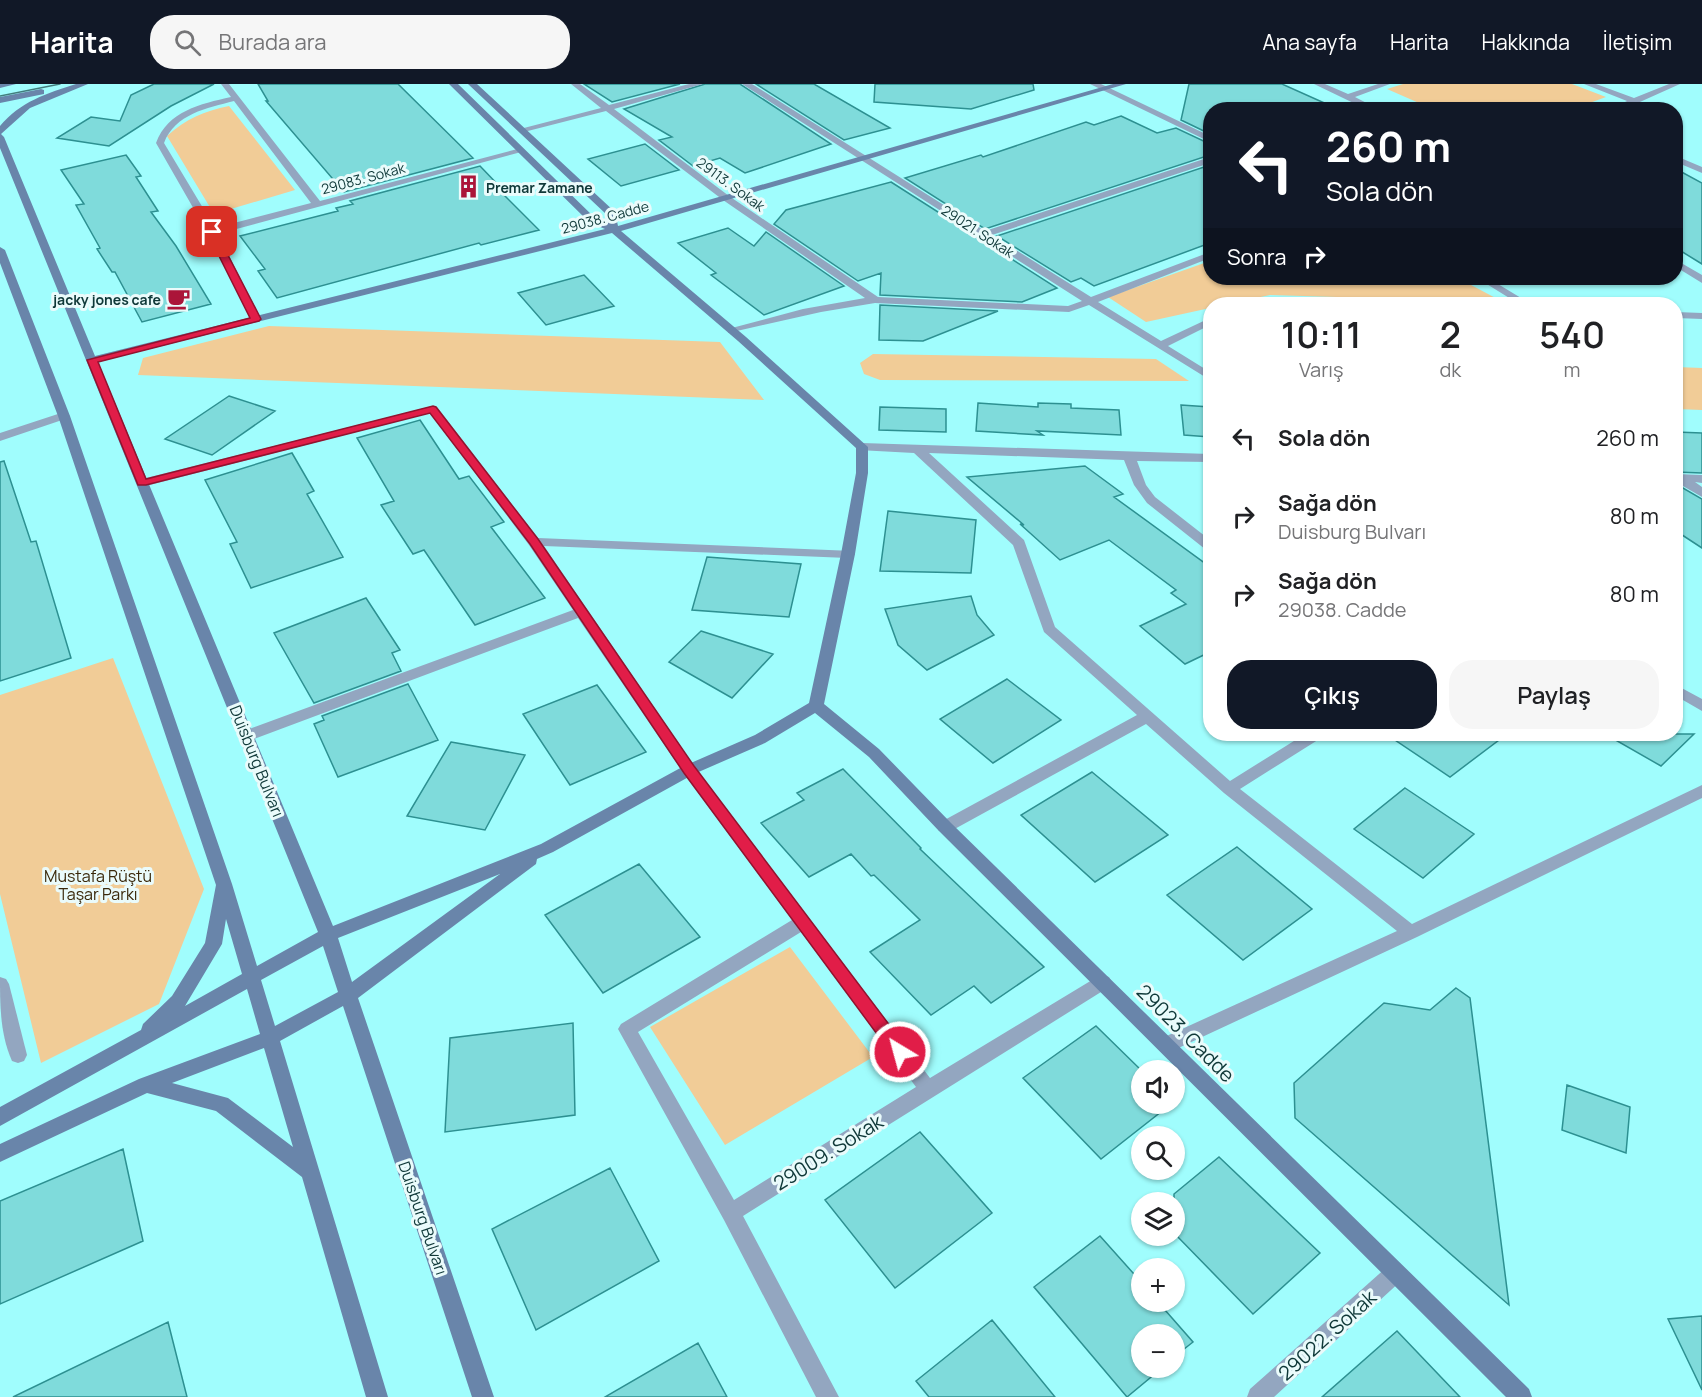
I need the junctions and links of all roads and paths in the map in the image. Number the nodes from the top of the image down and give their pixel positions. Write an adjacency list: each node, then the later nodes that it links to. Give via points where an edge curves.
1 (12, 84): 15 (street)
2 (83, 84): 19 (street); 24 (street, via 23,107)
3 (225, 84): 18 (street)
4 (453, 84): 27 (street)
5 (472, 84): 23 (street)
6 (575, 84): 22 (street, 29113. Sokak)
7 (699, 84): 22 (street)
8 (746, 84): 28 (street, 29021. Sokak)
9 (1094, 84): 16 (street)
10 (1122, 84): 16 (street, 29038. Cadde)
11 (1318, 84): 17 (street)
12 (1386, 84): 17 (street)
13 (1588, 84): 20 (street)
14 (1676, 84): 20 (street)
15 (0, 86)
16 (1104, 89): 25 (street); 28 (street, 29038. Cadde)
17 (1348, 97): 21 (street)
18 (236, 98): 33 (street); 35 (street, via 179,117 162,132 160,143)
19 (0, 100)
20 (1634, 101)
21 (1359, 102)
22 (608, 108): 23 (street); 32 (street, 29113. Sokak)
23 (523, 130): 34 (street, via 612,214)
24 (0, 132)
25 (1203, 136)
26 (0, 137): 51 (street, Duisburg Bulvarı)
27 (521, 151): 33 (street, 29083. Sokak); 34 (street, via 592,220)
28 (865, 157): 32 (street, 29038. Cadde); 36 (street, 29021. Sokak)
29 (1203, 162): 36 (street)
30 (1683, 162): 31 (street)
31 (1702, 170)
32 (726, 198): 34 (street, 29038. Cadde); 43 (street, 29113. Sokak)
33 (317, 204): 35 (street, 29083. Sokak)
34 (614, 230): 47 (street, 29038. Cadde); 49 (street)
35 (212, 232): 47 (street)
36 (983, 235): 44 (street, 29021. Sokak)
37 (0, 250): 53 (street)
38 (1203, 258): 44 (street)
39 (1683, 268): 40 (street)
40 (1702, 280)
41 (1494, 285): 42 (street)
42 (1514, 297)
43 (875, 300): 44 (street, via 1070,309); 49 (street, via 804,312)
44 (1089, 300): 50 (street, 29021. Sokak)
45 (1683, 315): 46 (street)
46 (1702, 316)
47 (256, 319): 51 (street, 29038. Cadde)
48 (1203, 324): 50 (street)
49 (732, 331): 55 (street)
50 (1161, 345): 52 (street, 29021. Sokak)
51 (92, 360): 62 (street, Duisburg Bulvarı)
52 (1203, 372)
53 (64, 416): 54 (street); 79 (street)
54 (0, 437)
55 (862, 447): 56 (street); 66 (street, via 862,473)
56 (917, 449): 57 (street); 71 (street, via 1019,543 1049,629)
57 (1129, 457): 58 (street); 64 (street, via 1151,500)
58 (1203, 458)
59 (1683, 478): 60 (street)
60 (1702, 479)
61 (1683, 481): 63 (street)
62 (142, 483): 65 (street, via 433,409); 72 (street, Duisburg Bulvarı)
63 (1702, 494)
64 (1203, 541)
65 (534, 542): 66 (street); 67 (street)
66 (848, 554): 69 (street)
67 (580, 612): 72 (street); 74 (street)
68 (1683, 694): 70 (street)
69 (816, 706): 74 (street, via 760,739); 77 (street, 29023. Cadde, via 874,753)
70 (1702, 706)
71 (1148, 716): 75 (street); 77 (street)
72 (246, 736): 82 (street, Duisburg Bulvarı)
73 (1305, 741): 75 (street)
74 (689, 770): 78 (street); 80 (street)
75 (1228, 789): 81 (street)
76 (1702, 791): 81 (street)
77 (945, 826): 84 (street, 29023. Cadde)
78 (547, 848): 82 (street); 86 (street)
79 (224, 884): 83 (street); 88 (street, via 213,944 178,1001)
80 (802, 923): 92 (street); 96 (street, via 627,1029)
81 (1411, 932): 89 (street)
82 (328, 935): 83 (street); 86 (street, Duisburg Bulvarı)
83 (252, 979): 87 (street); 88 (street)
84 (1103, 982): 89 (street, 29023. Cadde); 92 (street, 29009. Sokak)
85 (0, 984): 90 (street)
86 (348, 995): 87 (street); 99 (street, Duisburg Bulvarı)
87 (269, 1038): 91 (street); 95 (street)
88 (134, 1044): 93 (street)
89 (1166, 1045): 97 (street, 29023. Cadde)
90 (18, 1054)
91 (146, 1084): 94 (street); 95 (street, via 221,1104)
92 (928, 1089): 96 (street, 29009. Sokak)
93 (0, 1117)
94 (0, 1154)
95 (309, 1171): 98 (street)
96 (731, 1213): 100 (street)
97 (1395, 1273): 101 (street, 29022. Sokak); 102 (street, 29023. Cadde)
98 (376, 1397)
99 (483, 1397)
100 (828, 1397)
101 (1258, 1397)
102 (1521, 1397)

